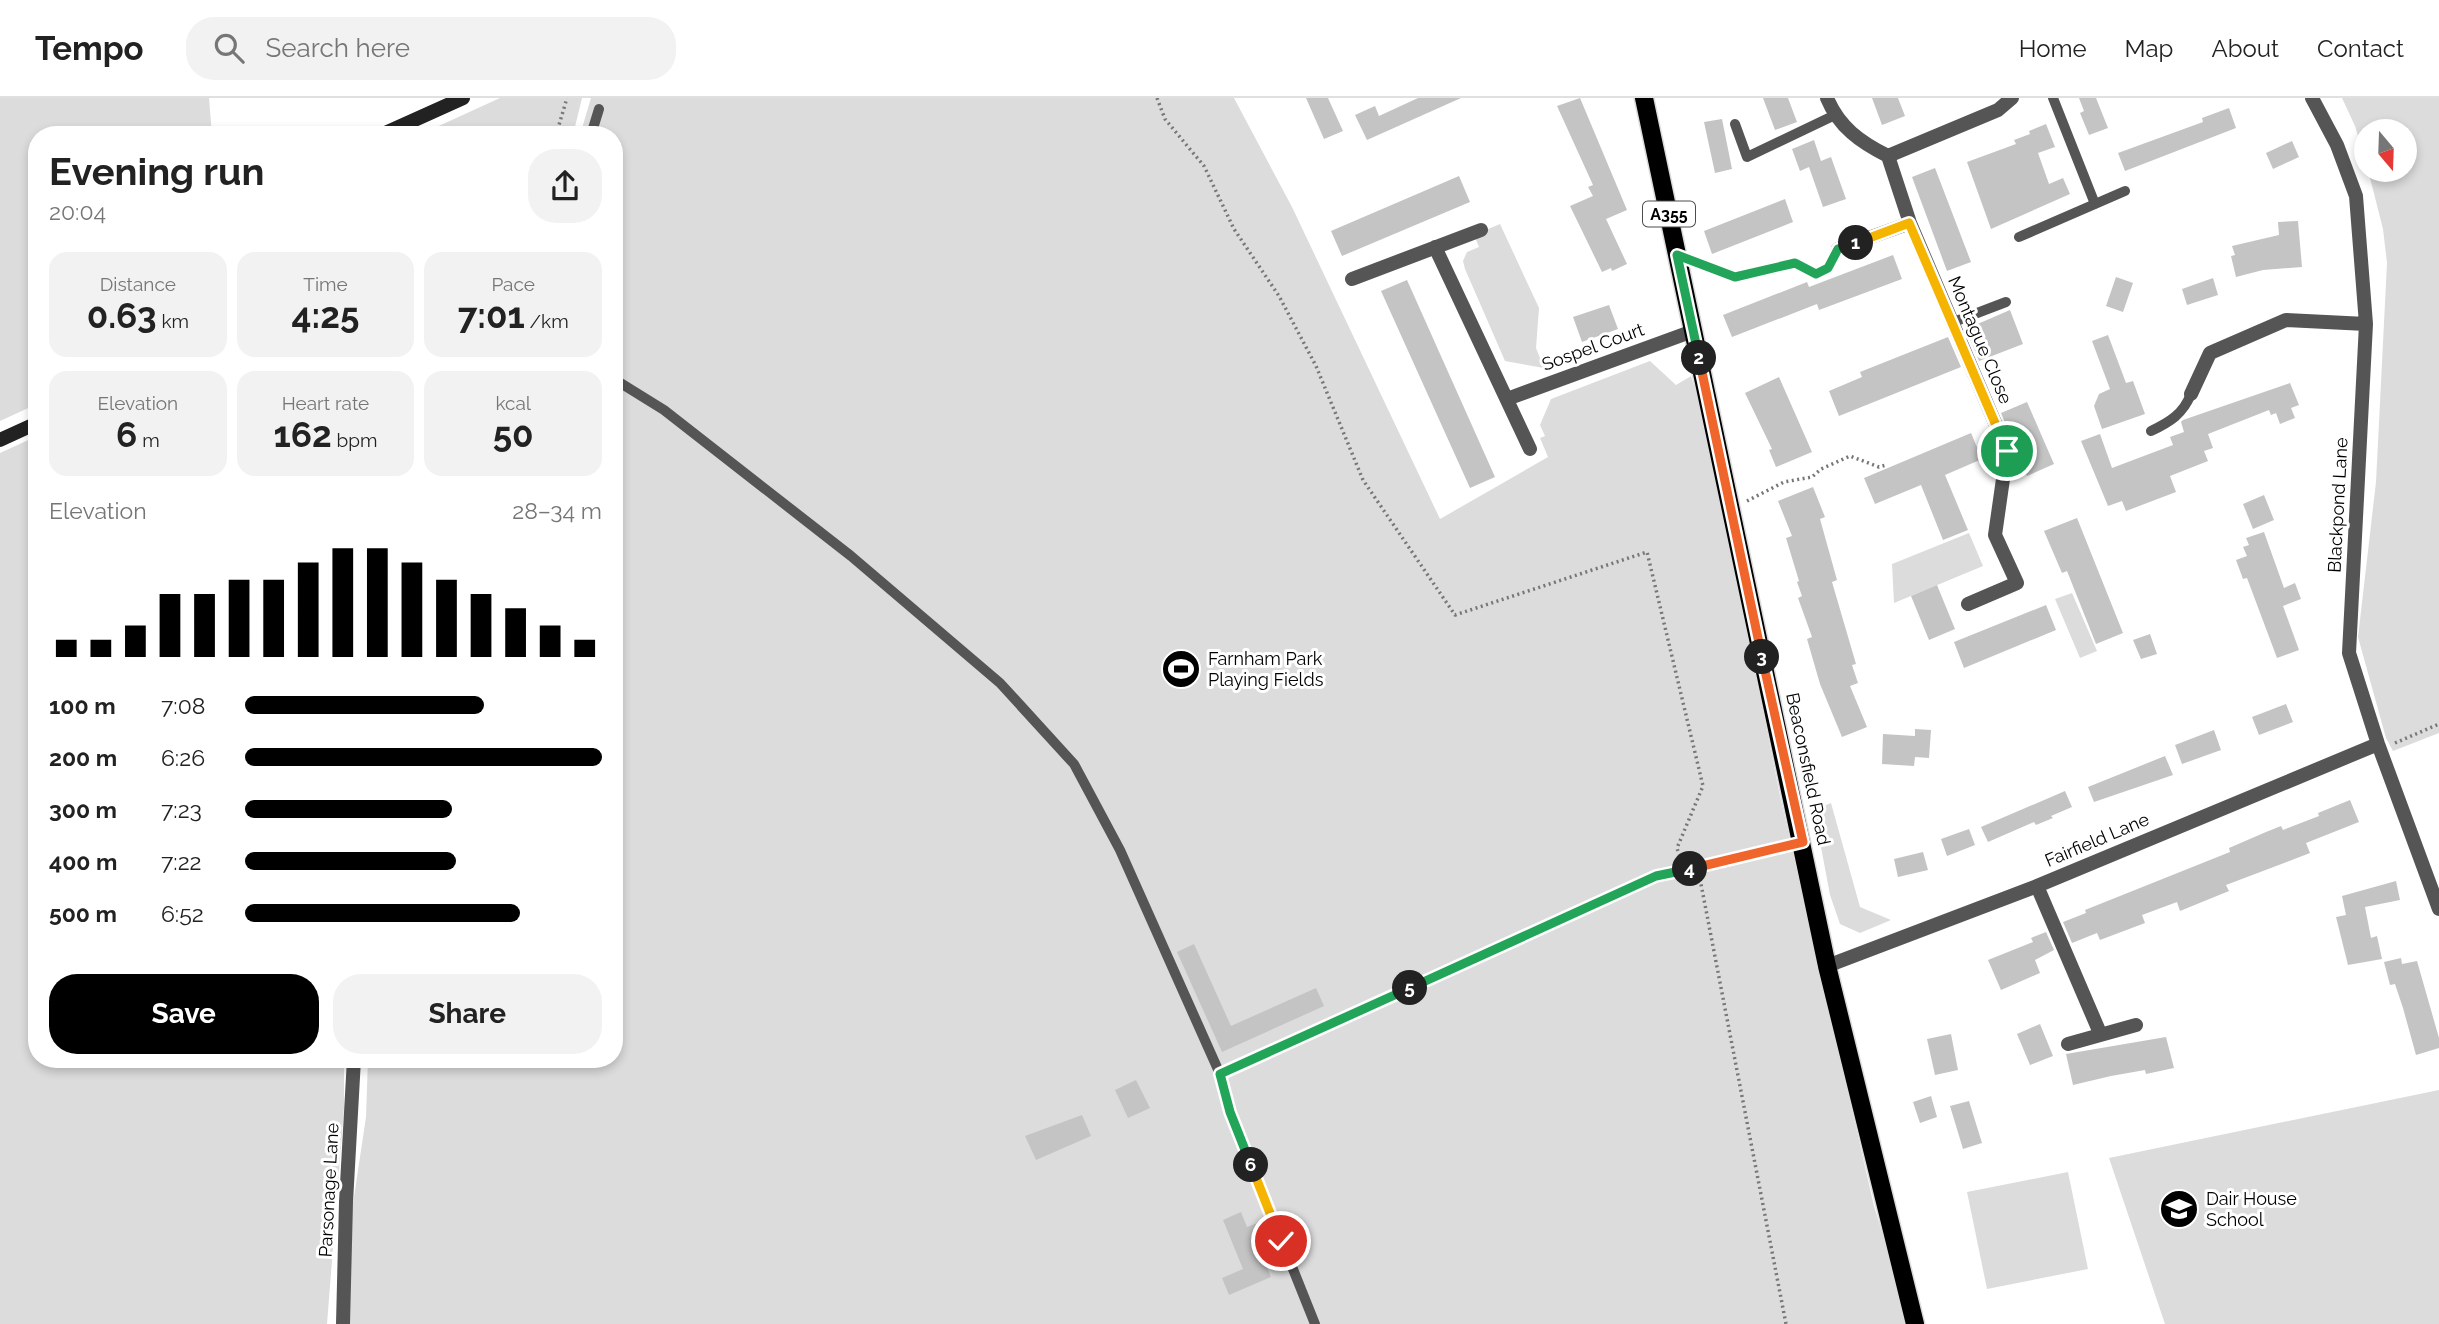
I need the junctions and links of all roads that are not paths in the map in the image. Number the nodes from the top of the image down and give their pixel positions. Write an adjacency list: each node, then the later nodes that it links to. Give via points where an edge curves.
1 (463, 98): 10 (main road)
2 (1644, 98): 24 (main road, Beaconsfield Road / A355)
3 (1827, 98): 8 (street)
4 (2012, 98): 12 (street, via 1998,110)
5 (2053, 98): 14 (lane)
6 (2312, 98): 23 (street, Blackpond Lane, via 2337,145 2356,196)
7 (599, 109): 11 (lane)
8 (1835, 116): 9 (lane, via 1748,157); 12 (street, via 1862,143)
9 (1735, 124)
10 (402, 126)
11 (594, 126)
12 (1888, 156): 15 (street, Montague Close)
13 (2125, 191): 14 (lane)
14 (2095, 204): 17 (lane)
15 (1909, 223): 19 (street); 22 (street, Montague Close)
16 (1481, 230): 18 (street)
17 (2019, 237)
18 (1435, 247): 20 (street); 27 (street)
19 (1838, 249)
20 (1352, 279)
21 (2006, 302): 22 (lane)
22 (1951, 323): 32 (street, Montague Close, via 2007,451 1995,535 2017,583)
23 (2366, 324): 26 (street, via 2286,320 2210,353); 33 (street, Blackpond Lane, via 2349,653)
24 (1693, 331): 27 (street, Sospel Court); 34 (main road, Beaconsfield Road / A355)
25 (623, 385): 42 (lane, via 664,410 851,556 1000,683 1074,764 1120,850)
26 (2191, 394): 29 (lane, via 2180,413)
27 (1507, 399): 31 (street)
28 (28, 427): 30 (main road)
29 (2151, 431)
30 (0, 440)
31 (1530, 449)
32 (1968, 604)
33 (2379, 746): 35 (street, Fairfield Lane); 36 (street, Blackpond Lane)
34 (1803, 842): 37 (main road, Beaconsfield Road / A355); 42 (lane, via 1656,876)
35 (2037, 886): 37 (street, Fairfield Lane); 39 (street)
36 (2439, 909)
37 (1827, 966): 45 (main road, Beaconsfield Road / A355)
38 (2136, 1025): 39 (street)
39 (2100, 1033): 40 (street)
40 (2068, 1044)
41 (353, 1068): 43 (street, Parsonage Lane)
42 (1220, 1074): 44 (lane, via 1230,1112)
43 (343, 1324)
44 (1315, 1324)
45 (1915, 1324)

